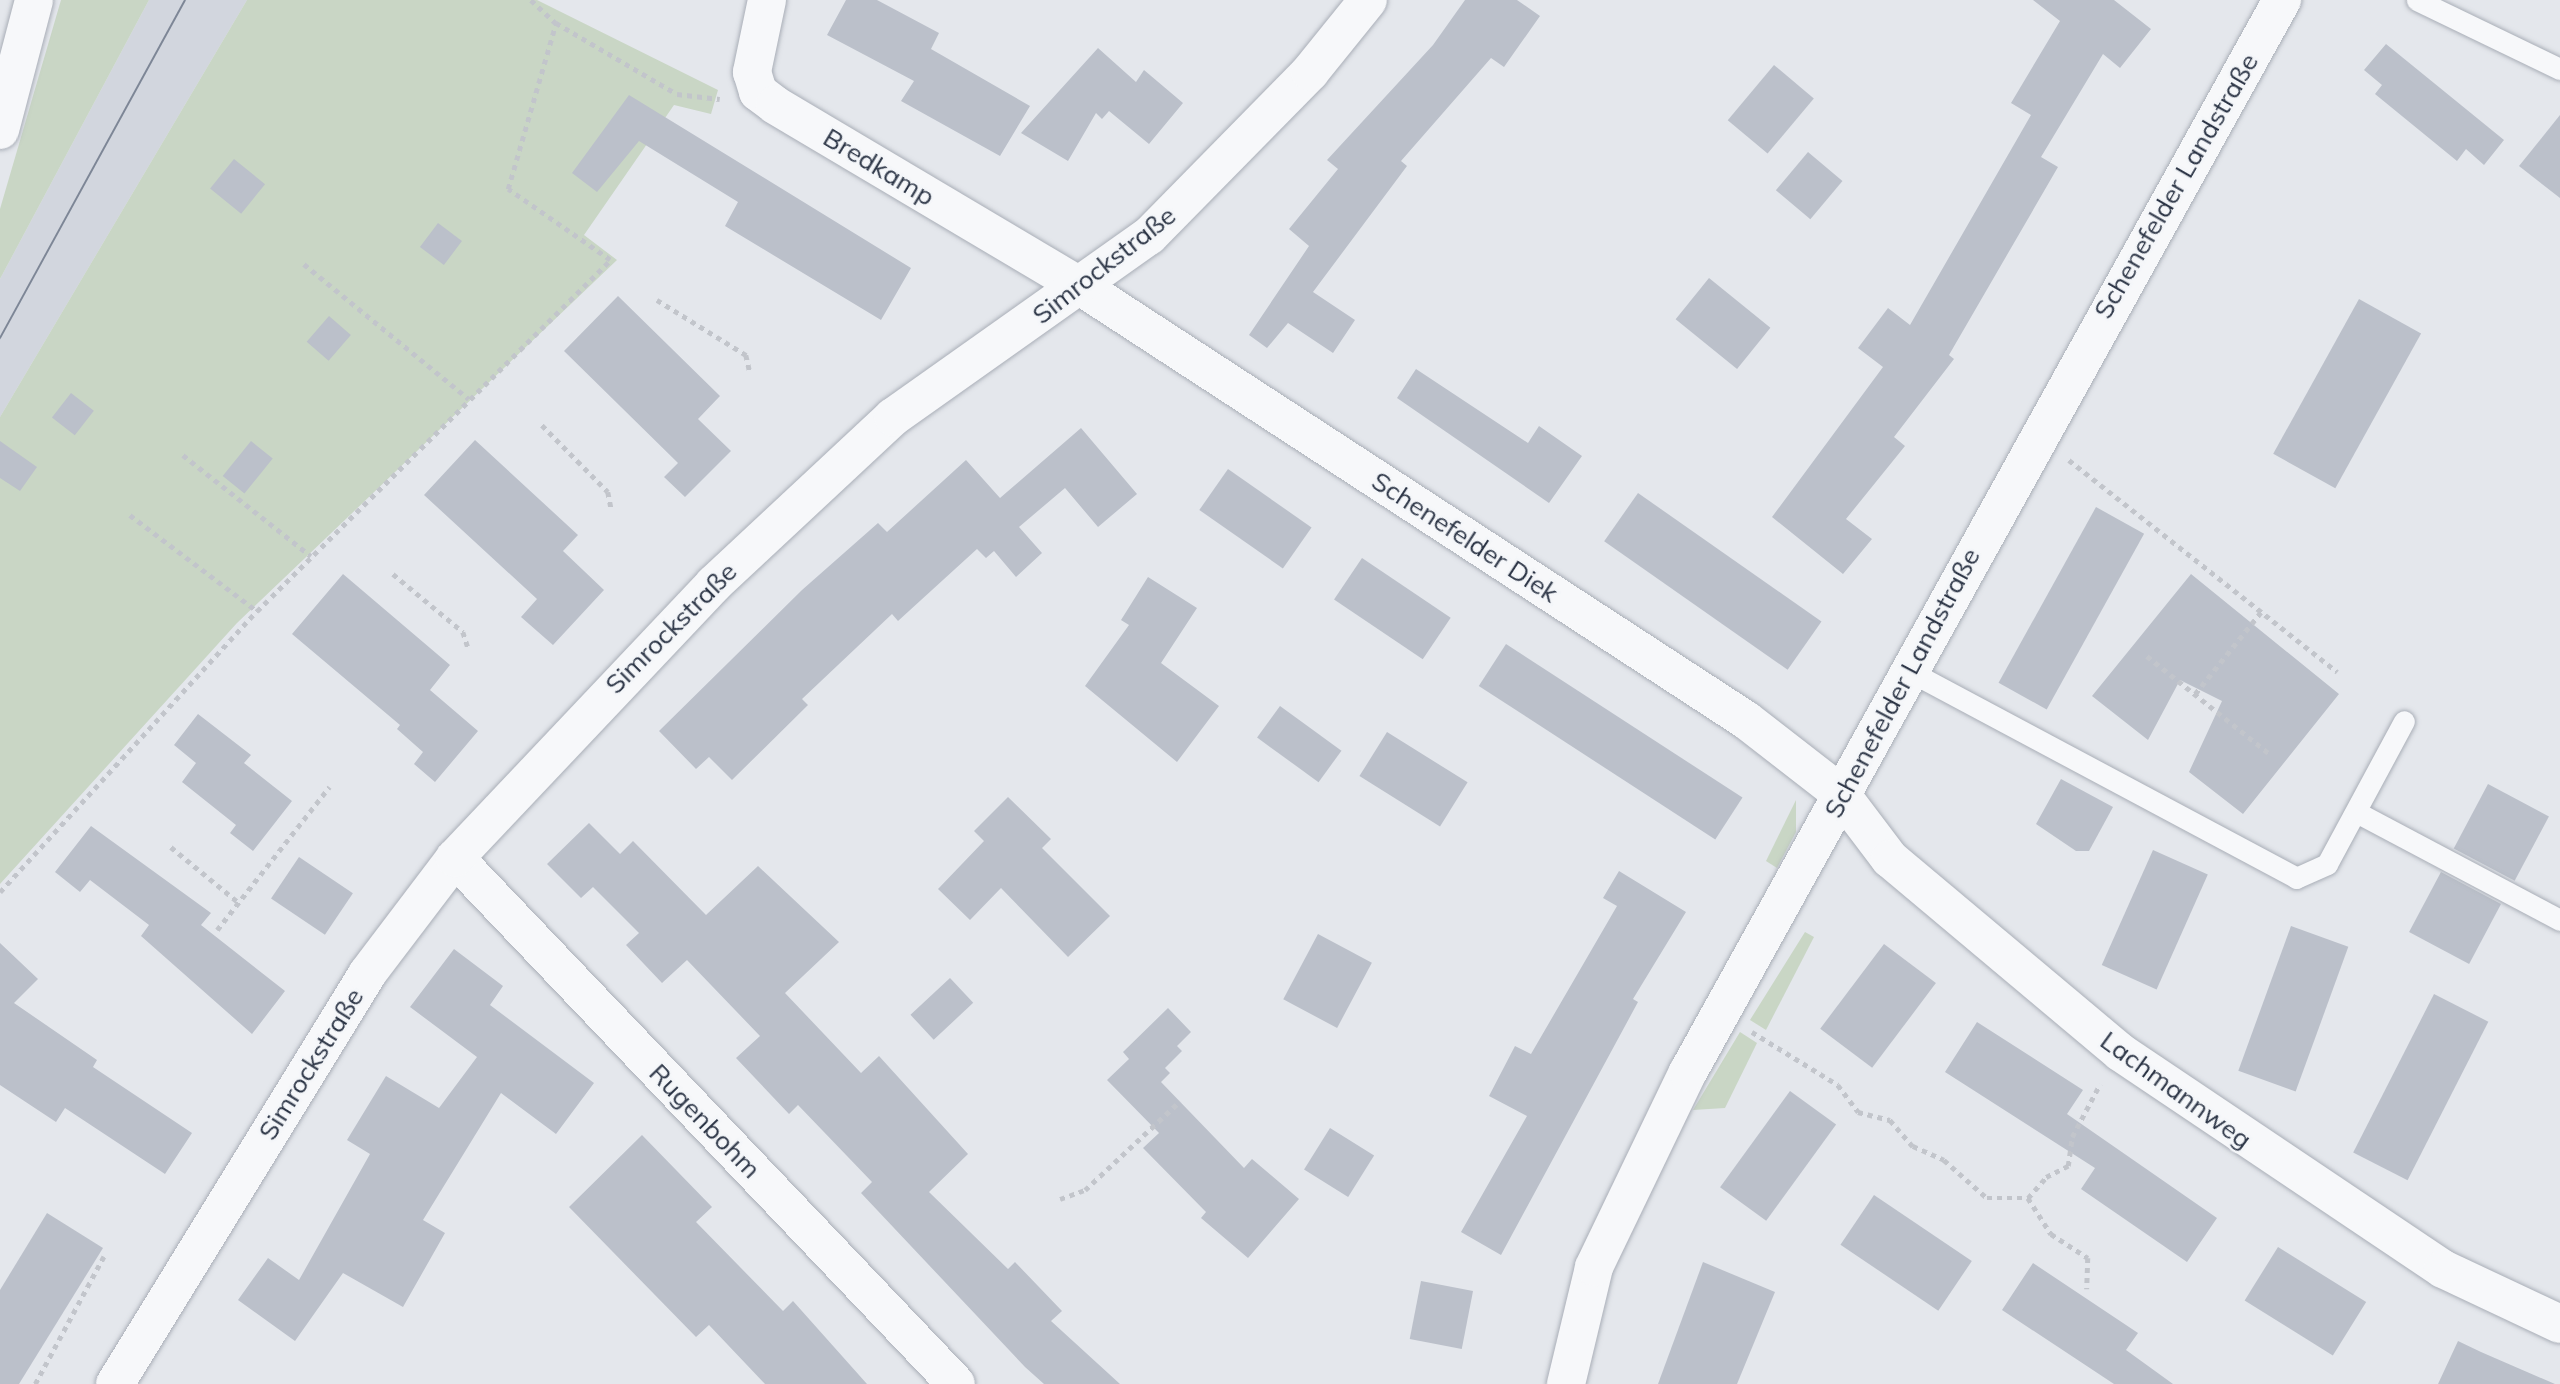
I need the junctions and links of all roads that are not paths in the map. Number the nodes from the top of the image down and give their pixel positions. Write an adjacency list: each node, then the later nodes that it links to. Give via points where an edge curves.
1 (34, 0): 7 (street)
2 (767, 0): 8 (street, Bredkamp, via 752,72 758,92)
3 (1368, 0): 8 (street, Simrockstraße, via 1226,162)
4 (2282, 0): 9 (street, Schenefelder Landstraße, via 2036,434)
5 (2417, 0): 6 (lane)
6 (2560, 69)
7 (0, 130)
8 (1083, 288): 11 (street, Schenefelder Diek, via 1746,720); 13 (street, Simrockstraße, via 893,417 708,589)
9 (1910, 672): 11 (street, Schenefelder Landstraße); 12 (lane, via 2296,878 2328,864)
10 (2404, 721): 12 (lane)
11 (1840, 793): 15 (street, Lachmannweg, via 1890,859 2120,1052 2443,1269); 18 (street, Schenefelder Landstraße, via 1594,1267)
12 (2356, 812): 14 (lane)
13 (454, 858): 16 (street, Simrockstraße, via 368,974); 17 (street, Rugenbohm)
14 (2560, 920)
15 (2560, 1324)
16 (115, 1384)
17 (956, 1384)
18 (1566, 1384)

